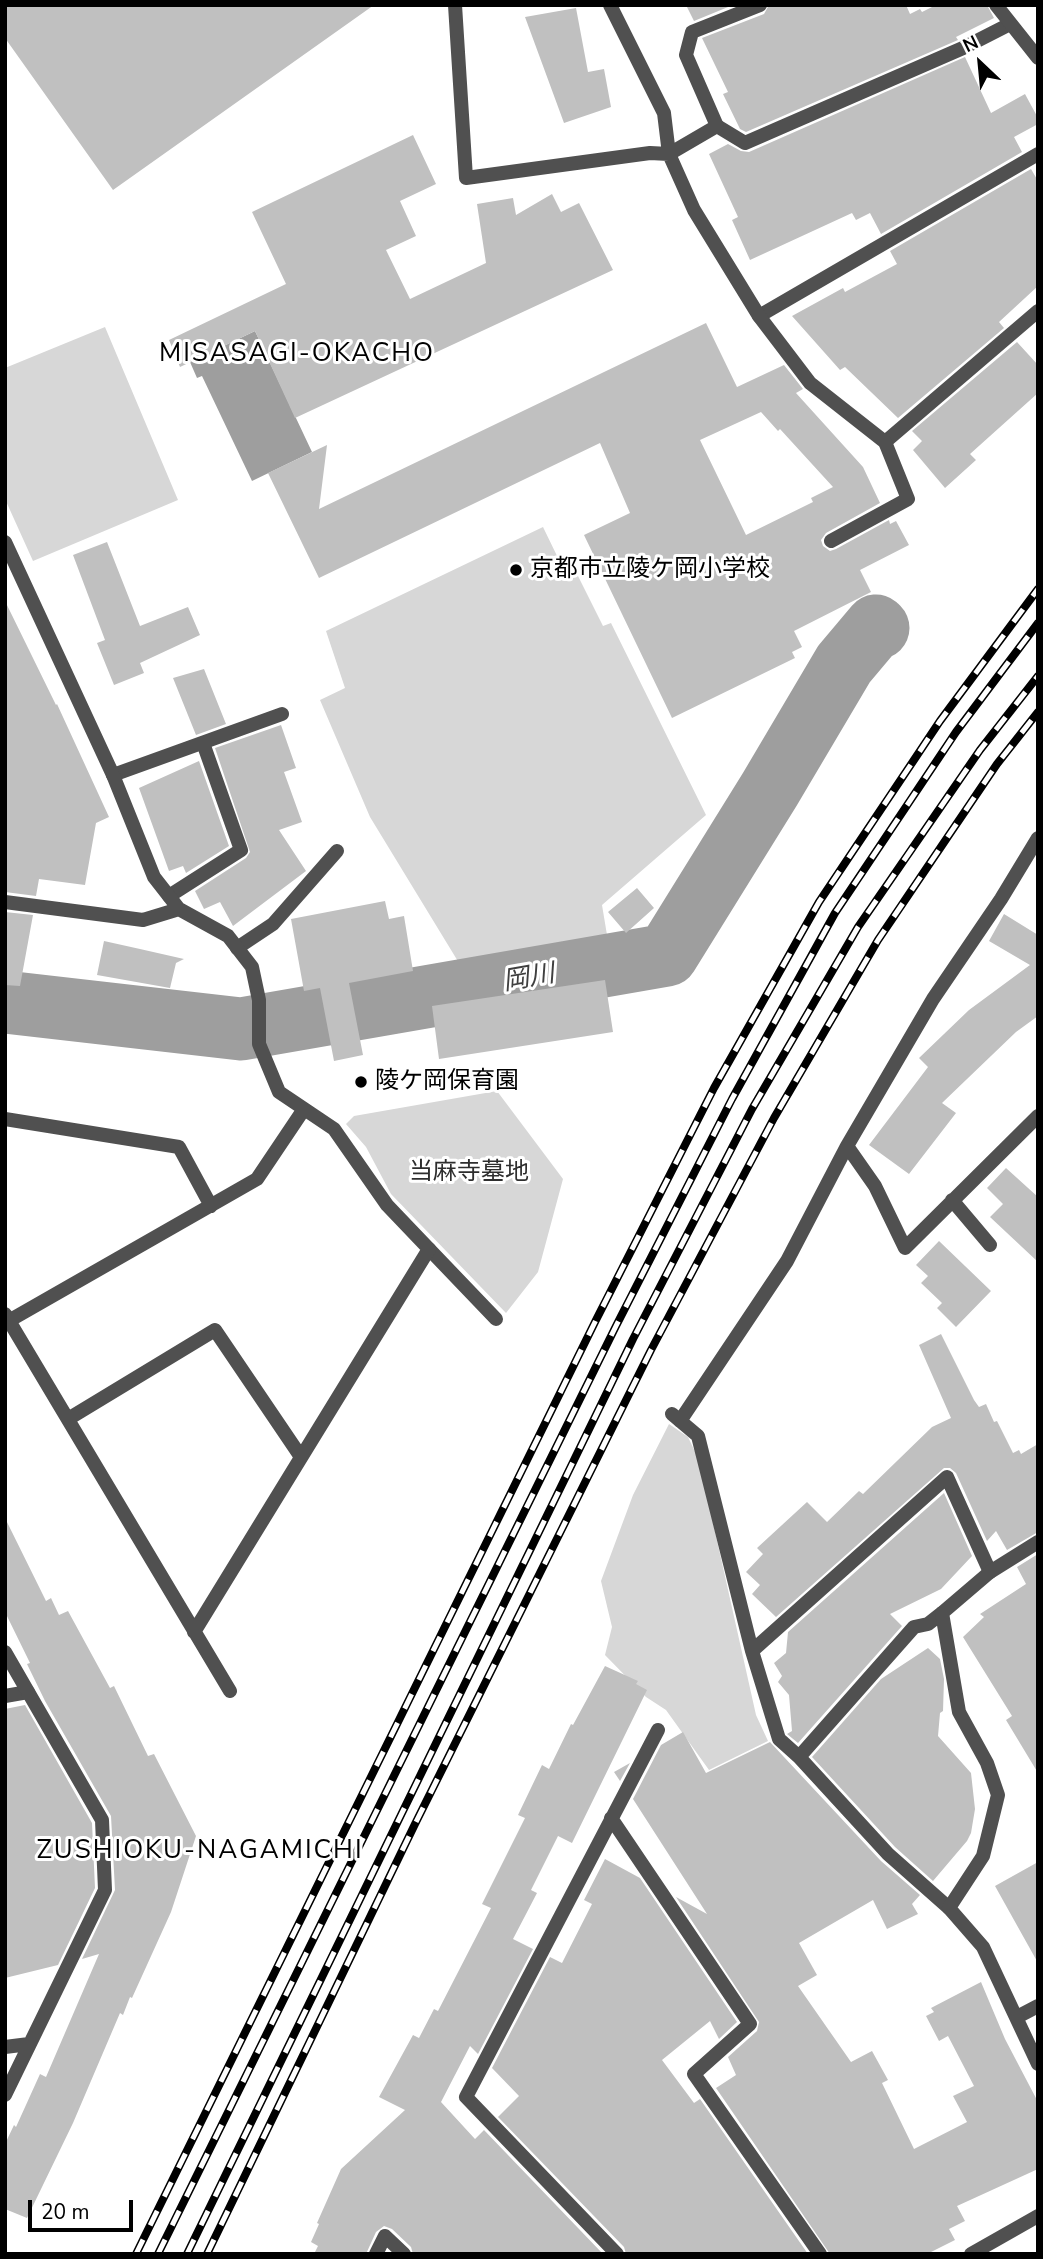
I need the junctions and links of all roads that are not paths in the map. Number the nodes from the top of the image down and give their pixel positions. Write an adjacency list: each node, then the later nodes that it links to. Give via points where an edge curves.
1 (455, 5): 9 (street, via 466,178 650,153)
2 (610, 5): 9 (street, via 664,113)
3 (760, 5): 7 (street, via 692,32 686,55)
4 (996, 5): 5 (street)
5 (1010, 24): 6 (street); 7 (street, via 745,143)
6 (1038, 58)
7 (718, 125): 9 (street)
8 (1038, 154): 11 (street)
9 (669, 155): 11 (street, via 694,210)
10 (1038, 311): 12 (street)
11 (759, 316): 12 (street, via 810,383)
12 (885, 442): 13 (street, via 908,499)
13 (831, 541)
14 (5, 542): 17 (street)
15 (282, 714): 16 (street)
16 (203, 743): 17 (street); 20 (street, via 241,850)
17 (113, 775): 20 (street, via 153,877)
18 (1038, 838): 27 (street, via 933,999)
19 (337, 851): 23 (street, via 273,924)
20 (169, 896): 22 (street)
21 (5, 902): 22 (street, via 142,920)
22 (179, 909): 23 (street, via 228,936)
23 (237, 948): 24 (street, via 252,967 259,1000 259,1044 278,1092)
24 (304, 1109): 29 (street, via 257,1179); 31 (street, via 334,1129 387,1205)
25 (1038, 1116): 28 (street)
26 (5, 1119): 29 (street, via 179,1147)
27 (847, 1146): 28 (street, via 875,1186 905,1248); 40 (street, via 787,1261 676,1417 698,1436)
28 (953, 1200): 30 (street)
29 (211, 1206): 32 (street)
30 (990, 1245)
31 (429, 1248): 33 (street); 35 (street)
32 (6, 1319): 34 (street)
33 (496, 1319)
34 (68, 1419): 35 (street, via 215,1330); 39 (street)
35 (301, 1457): 39 (street)
36 (1038, 1542): 37 (street)
37 (990, 1572): 38 (street); 40 (street, via 947,1477)
38 (942, 1613): 46 (street, via 928,1624 914,1627); 48 (street, via 959,1712 987,1763 998,1795 983,1856)
39 (194, 1632): 42 (street)
40 (752, 1651): 46 (street, via 779,1739)
41 (5, 1652): 43 (street)
42 (230, 1691)
43 (28, 1692): 44 (street); 51 (street, via 102,1820 105,1890)
44 (5, 1696)
45 (658, 1730): 47 (street)
46 (799, 1757): 48 (street, via 888,1854)
47 (611, 1818): 58 (street, via 466,2096); 59 (street, via 750,2024 694,2074)
48 (949, 1908): 50 (street, via 983,1947)
49 (1038, 2006): 50 (street)
50 (1017, 2017): 53 (street)
51 (29, 2044): 52 (street); 54 (street)
52 (5, 2047)
53 (1038, 2064)
54 (5, 2095)
55 (1038, 2216): 60 (street)
56 (376, 2254): 57 (street, via 385,2236)
57 (404, 2254)
58 (617, 2254)
59 (820, 2254)
60 (971, 2254)

